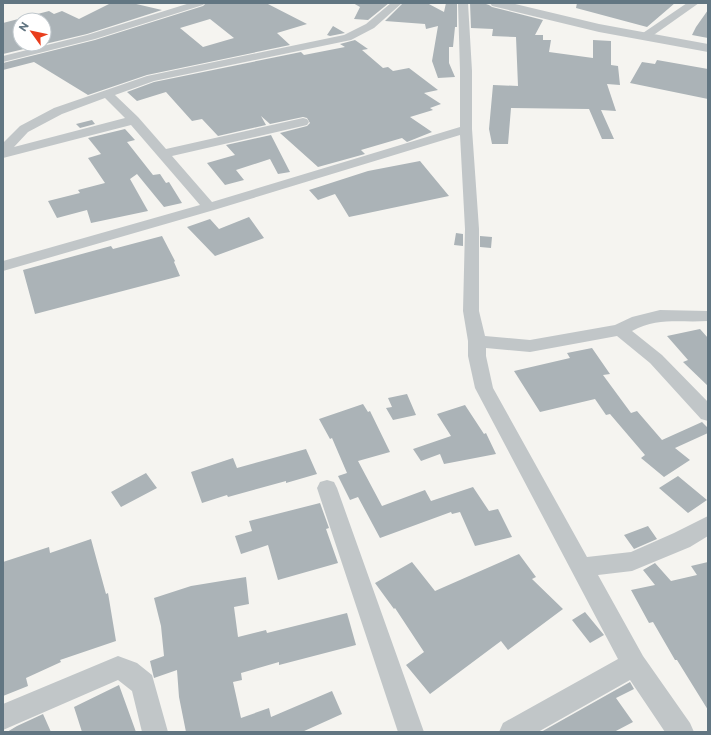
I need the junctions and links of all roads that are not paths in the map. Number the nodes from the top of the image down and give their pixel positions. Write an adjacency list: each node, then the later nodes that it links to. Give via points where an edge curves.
1 (200, 3): 8 (street, via 91,37)
2 (397, 3): 9 (street, via 370,26 347,38 151,78)
3 (463, 3): 12 (street)
4 (694, 3): 6 (street)
5 (505, 4): 6 (street, via 554,18)
6 (644, 37): 7 (street)
7 (708, 48)
8 (3, 59)
9 (108, 94): 10 (street); 13 (street, via 58,111 24,129)
10 (134, 120): 14 (street); 15 (street)
11 (304, 122): 15 (street)
12 (466, 129): 16 (street); 20 (street, via 472,229 471,311)
13 (3, 151)
14 (3, 154)
15 (163, 154): 16 (street)
16 (209, 207): 17 (street)
17 (3, 266)
18 (708, 316): 19 (street, via 671,315 637,321)
19 (620, 330): 20 (street, via 530,346); 21 (street, via 656,359)
20 (477, 341): 24 (street, via 477,356 484,388)
21 (708, 414)
22 (327, 488): 28 (street)
23 (708, 525): 24 (street, via 682,540 632,561)
24 (582, 567): 25 (street)
25 (634, 664): 29 (street); 30 (street)
26 (3, 717): 27 (street, via 118,668 128,671 143,684)
27 (155, 732)
28 (411, 732)
29 (512, 732)
30 (681, 732)

